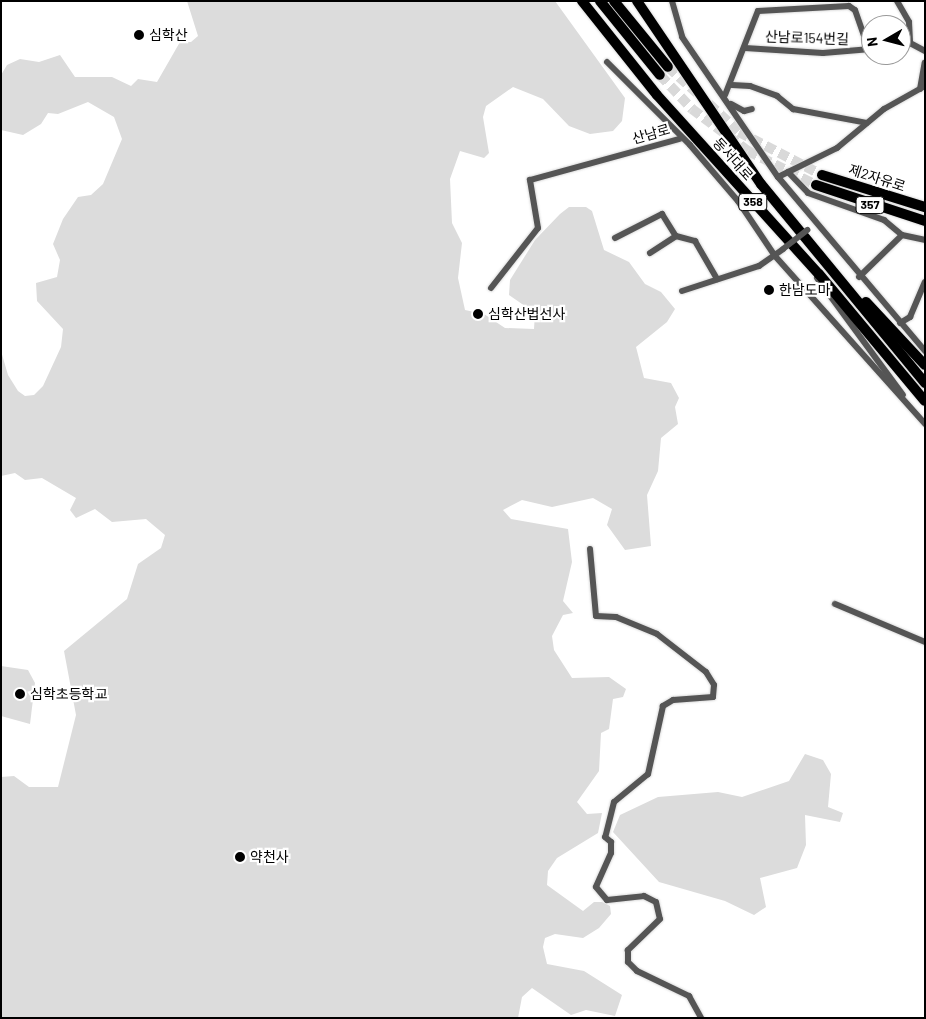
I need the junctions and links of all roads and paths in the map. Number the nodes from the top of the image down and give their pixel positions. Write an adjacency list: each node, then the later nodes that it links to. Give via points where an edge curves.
1 (582, 1): 38 (highway, 동서대로 / 358, via 658,95)
2 (600, 1): 16 (highway)
3 (614, 1): 15 (highway)
4 (637, 1): 35 (highway, 동서대로 / 358, via 761,184)
5 (672, 1): 19 (street, via 682,37)
6 (897, 1): 7 (street)
7 (906, 15)
8 (861, 26): 10 (street, 산남로154번길, via 855,10 849,6 758,11)
9 (911, 44): 12 (street)
10 (745, 48): 11 (street, 산남로154번길, via 823,53); 17 (street, 산남로154번길)
11 (861, 51)
12 (925, 51)
13 (607, 62): 23 (street)
14 (925, 62): 18 (street)
15 (668, 67)
16 (660, 75)
17 (732, 85): 19 (street, 산남로154번길); 22 (street, via 750,86 777,96 793,109)
18 (922, 87): 22 (street)
19 (726, 95): 20 (street)
20 (731, 104): 21 (street, via 744,111); 26 (street)
21 (752, 109)
22 (867, 123): 24 (street, via 837,148)
23 (679, 139): 37 (street, 산남로, via 738,200); 42 (street, 산남로, via 530,180 538,228)
24 (788, 172): 26 (street); 31 (street, via 808,193 884,220)
25 (822, 175): 28 (highway, 제2자유로 / 357)
26 (778, 177): 30 (street)
27 (816, 185): 29 (highway, 제2자유로 / 357)
28 (925, 207)
29 (925, 221)
30 (818, 223): 37 (street, bridge); 39 (street)
31 (902, 235): 34 (street); 39 (street)
32 (676, 236): 33 (street, via 662,214); 36 (street); 40 (street, via 695,241)
33 (615, 238)
34 (925, 240)
35 (807, 242): 46 (highway, via 828,258); 47 (highway, 동서대로 / 358)
36 (650, 253)
37 (774, 256): 40 (street); 49 (street, 산남로, via 839,323 872,370)
38 (802, 256): 48 (highway, 동서대로 / 358); 49 (street)
39 (859, 277): 44 (street)
40 (717, 279): 43 (street)
41 (925, 282): 44 (street, via 910,317)
42 (491, 288)
43 (682, 291)
44 (900, 324): 45 (street)
45 (925, 351)
46 (925, 365)
47 (925, 383)
48 (925, 401)
49 (918, 414): 50 (street, 산남로)
50 (925, 424)
51 (590, 549): 54 (street, via 596,616 616,617 658,634 706,672 714,685 713,697 674,700 663,706 648,774 614,802 605,837 611,842 610,853 596,887 607,900 644,896 656,902 660,919 628,950 628,962 637,971 689,996)
52 (835, 604): 53 (street)
53 (925, 642)
54 (701, 1018)

